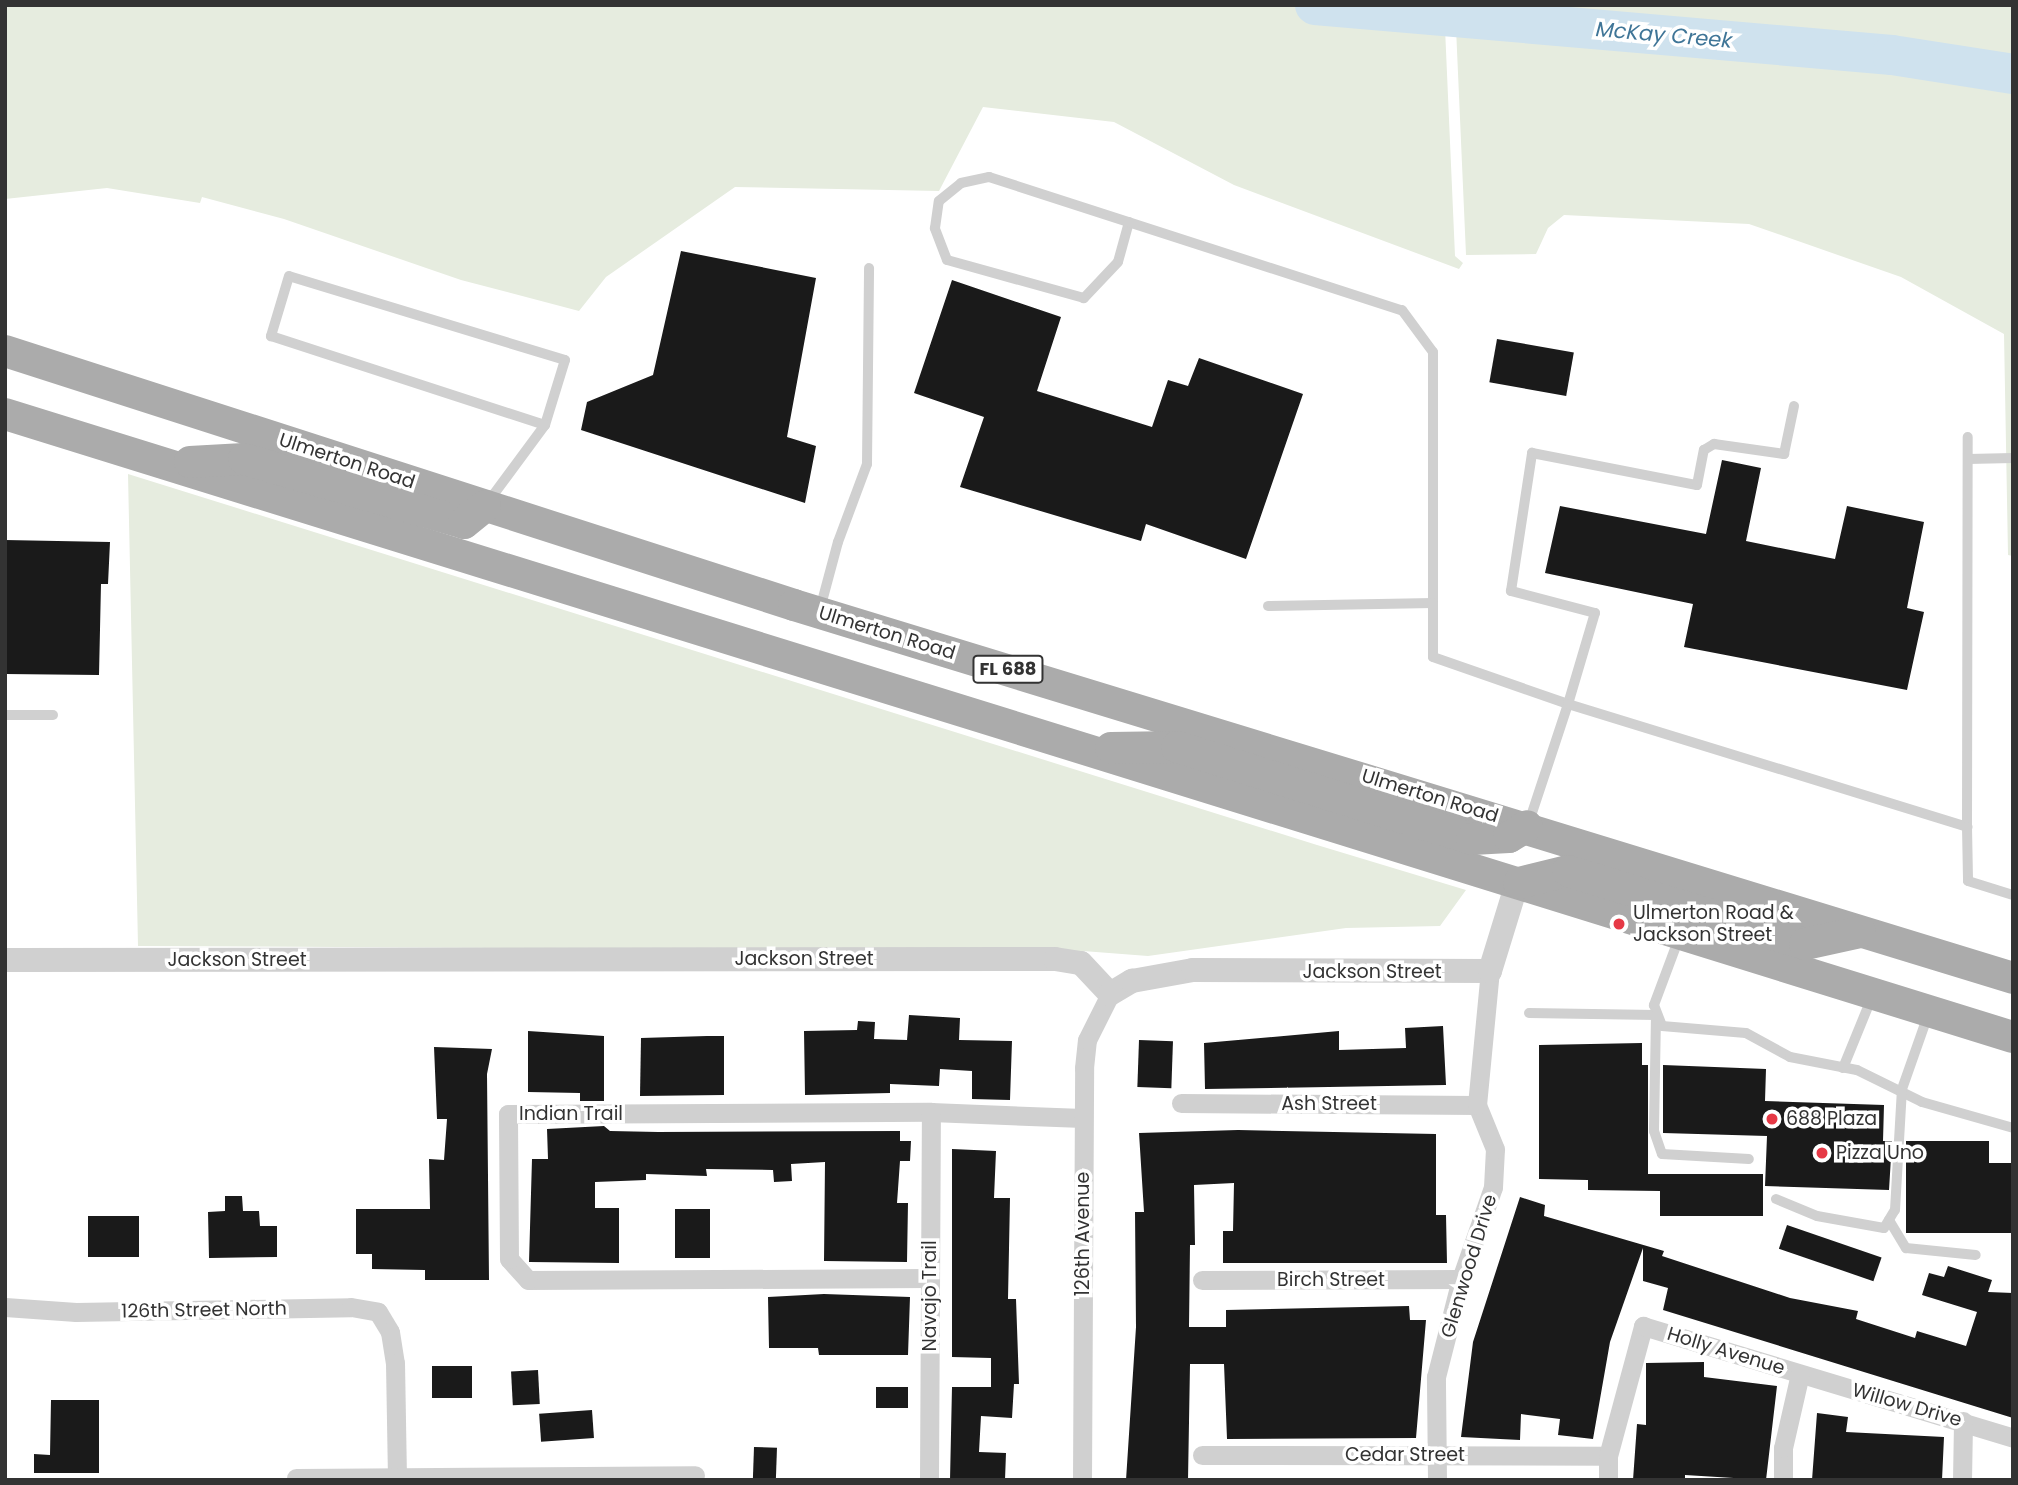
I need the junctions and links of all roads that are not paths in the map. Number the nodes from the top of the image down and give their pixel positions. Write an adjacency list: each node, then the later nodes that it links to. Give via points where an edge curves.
1 (1129, 222): 1 (lane, via 989,177 961,183 939,201 934,228 947,260 1084,298 1118,262); 12 (lane, via 1402,310 1421,329 1433,352)
2 (869, 268): 14 (lane, via 867,464 838,542)
3 (5, 351): 11 (main road, Ulmerton Road / FL 688)
4 (1794, 406): 15 (lane, via 1784,454 1714,444 1704,450 1697,485 1532,453 1511,591 1595,613)
5 (5, 414): 10 (main road)
6 (545, 425): 6 (lane, via 565,360 289,276 271,335); 11 (lane)
7 (1968, 437): 9 (lane)
8 (2013, 458): 9 (lane)
9 (1968, 459): 20 (lane)
10 (168, 463): 11 (main road, via 244,459 464,523); 18 (main road)
11 (485, 506): 14 (main road, Ulmerton Road / FL 688)
12 (1433, 603): 13 (lane); 15 (lane, via 1433,657)
13 (1268, 606)
14 (819, 613): 19 (main road, Ulmerton Road / FL 688)
15 (1569, 704): 19 (lane); 20 (lane)
16 (5, 715): 17 (lane)
17 (53, 715)
18 (1081, 749): 19 (main road, via 1178,747 1472,839 1509,837); 21 (main road)
19 (1527, 825): 23 (main road, Ulmerton Road / FL 688)
20 (1967, 827): 22 (lane, via 1968,881)
21 (1517, 883): 23 (main road, via 1569,871 1805,944); 24 (main road); 26 (street)
22 (2013, 895)
23 (1861, 932): 27 (main road, Ulmerton Road / FL 688)
24 (1681, 934): 29 (main road); 32 (lane, via 1654,1005)
25 (5, 960): 28 (street, Jackson Street, via 1055,959 1081,963)
26 (1490, 971): 28 (street, Jackson Street, via 1193,970 1132,981); 37 (street, Glenwood Drive)
27 (2013, 978)
28 (1110, 994): 39 (street, 126th Avenue, via 1087,1040)
29 (1874, 994): 30 (main road); 34 (lane)
30 (1929, 1011): 33 (main road); 35 (lane)
31 (1529, 1013): 32 (lane)
32 (1656, 1015): 34 (lane, via 1662,1026 1746,1033 1790,1057); 41 (lane, via 1654,1131 1662,1154)
33 (2013, 1037)
34 (1843, 1068): 35 (lane)
35 (1902, 1089): 40 (lane, via 1969,1119); 43 (lane, via 1895,1210)
36 (1181, 1103): 37 (street, Ash Street)
37 (1477, 1105): 46 (street, Glenwood Drive, via 1495,1149 1493,1187)
38 (931, 1112): 39 (street, Indian Trail); 45 (street, Navajo Trail); 45 (street, Indian Trail, via 508,1114 509,1259 527,1280)
39 (1083, 1118): 59 (street, 126th Avenue)
40 (2013, 1128)
41 (1749, 1159)
42 (1776, 1199): 43 (lane, via 1817,1216 1877,1228)
43 (1889, 1220): 44 (lane, via 1906,1248)
44 (1976, 1255)
45 (929, 1278): 58 (street, Navajo Trail)
46 (1461, 1279): 47 (street, Birch Street); 53 (street, Glenwood Drive, via 1436,1377)
47 (1202, 1280)
48 (5, 1307): 57 (street, 126th Street North, via 76,1312 351,1307 378,1312 390,1332)
49 (1800, 1374): 50 (street, Willow Drive); 54 (street, Holly Avenue, via 1643,1326); 62 (street, via 1783,1448)
50 (1963, 1420): 51 (street, Willow Drive); 63 (street)
51 (2013, 1438)
52 (1202, 1455): 53 (street, Cedar Street)
53 (1438, 1455): 54 (street, Cedar Street); 60 (street, Glenwood Drive)
54 (1608, 1456): 61 (street, Holly Avenue)
55 (695, 1475): 57 (street)
56 (296, 1478): 57 (street)
57 (397, 1478)
58 (929, 1480)
59 (1082, 1480)
60 (1437, 1480)
61 (1608, 1480)
62 (1783, 1480)
63 (1962, 1480)

